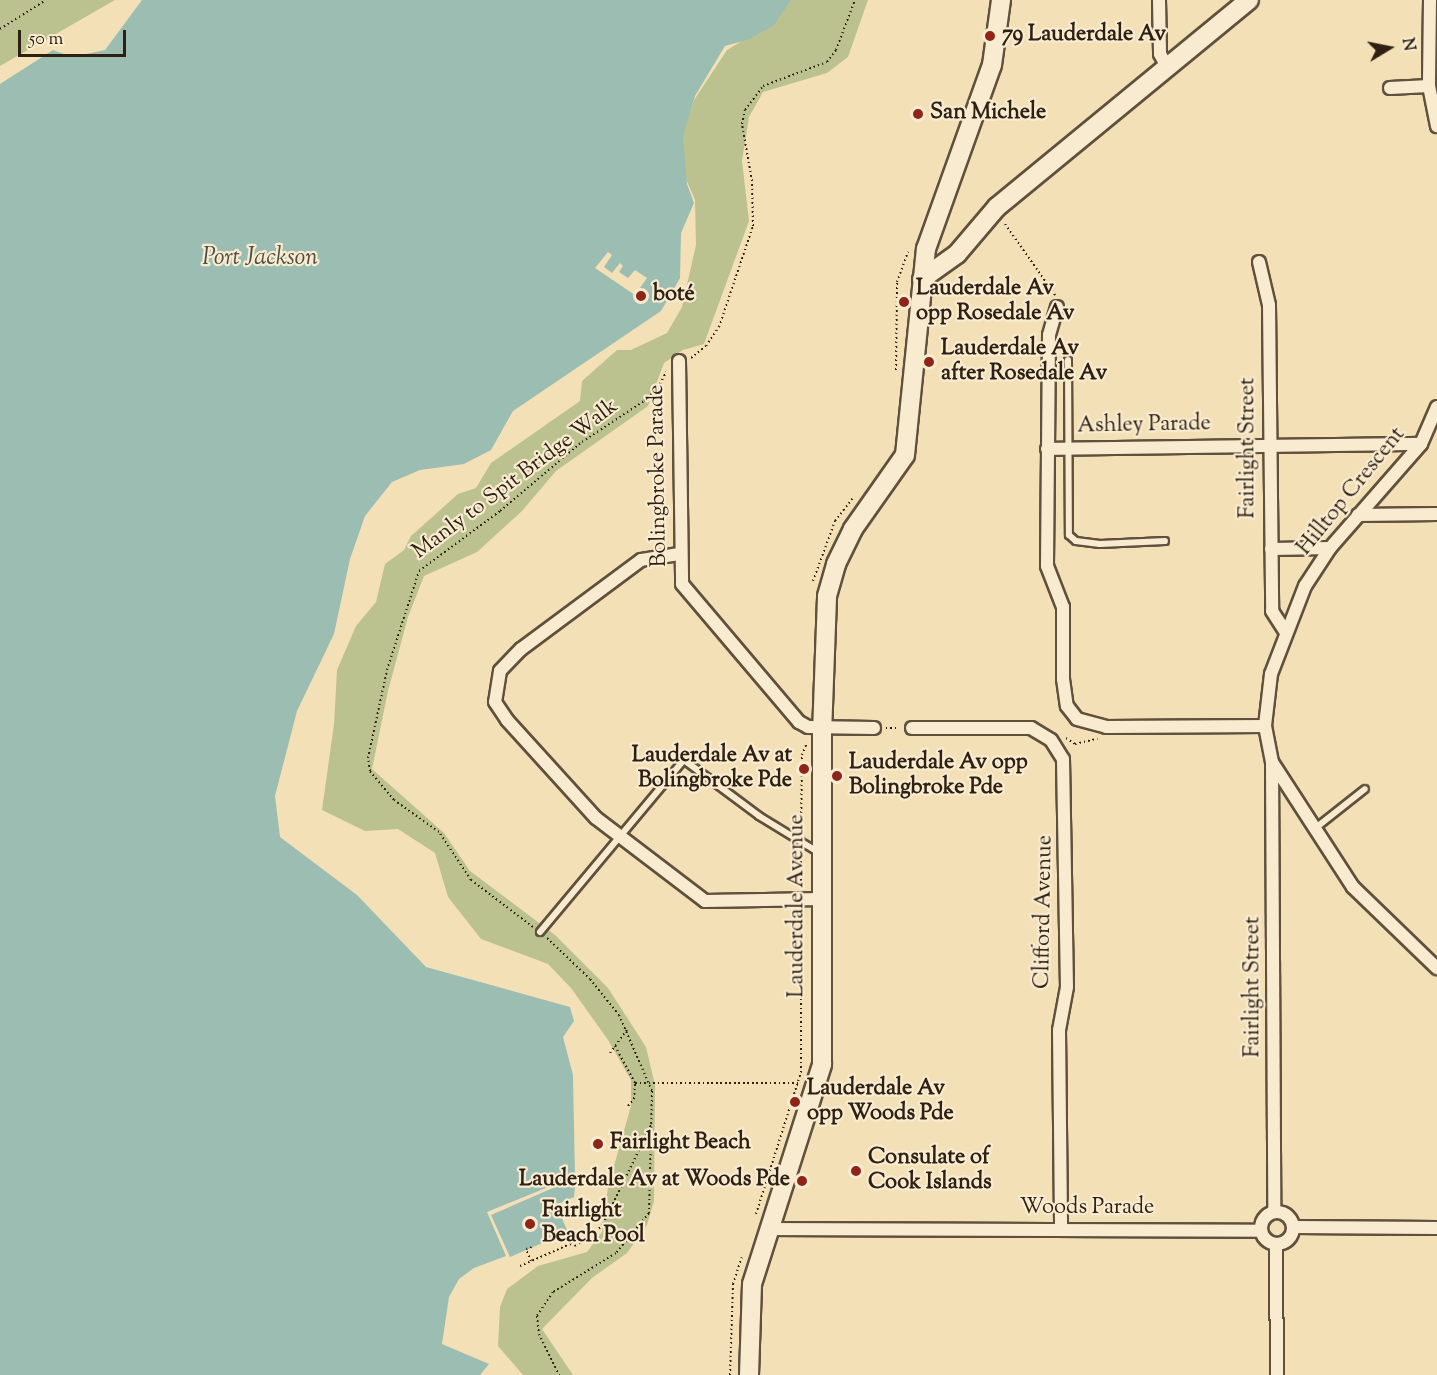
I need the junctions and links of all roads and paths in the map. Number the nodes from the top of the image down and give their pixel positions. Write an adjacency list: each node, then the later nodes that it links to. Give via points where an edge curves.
1 (46, 0): 7 (path)
2 (855, 0): 18 (path, Manly to Spit Bridge Walk, via 836,50 827,62 763,86 745,110 742,124 752,181 753,226 719,327 697,356)
3 (1001, 0): 15 (main road, Lauderdale Avenue, via 992,65 933,223)
4 (1159, 0): 8 (street, via 1160,54)
5 (1249, 0): 8 (main road)
6 (1430, 0): 9 (street)
7 (0, 29)
8 (1166, 65): 12 (main road)
9 (1429, 86): 10 (street); 11 (street)
10 (1390, 88)
11 (1437, 126)
12 (995, 209): 15 (main road, via 957,254); 16 (path, via 1054,290)
13 (909, 248): 19 (path, via 897,282)
14 (1259, 262): 22 (street, Fairlight Street, via 1269,305)
15 (922, 279): 35 (main road, Lauderdale Avenue, via 905,455 853,529 830,582 824,625)
16 (1057, 307): 24 (street, via 1049,335)
17 (1068, 360): 23 (lane)
18 (679, 361): 31 (street, Bolingbroke Parade); 51 (path, Manly to Spit Bridge Walk, via 644,401 582,442 500,511 419,571 387,670 368,758 370,771 394,800 439,831 471,880)
19 (896, 375)
20 (1437, 407): 21 (street, Hilltop Crescent)
21 (1421, 444): 22 (street, Ashley Parade); 27 (street, Hilltop Crescent)
22 (1270, 445): 23 (street, Ashley Parade); 30 (street, Fairlight Street)
23 (1068, 448): 24 (street, Ashley Parade); 28 (lane, via 1069,535 1076,541 1100,544)
24 (1047, 449): 34 (street, via 1047,566 1063,607 1063,680 1067,706 1077,719 1106,727)
25 (854, 497): 32 (path, via 835,521)
26 (1437, 514): 27 (street)
27 (1358, 515): 29 (street, Hilltop Crescent)
28 (1165, 541)
29 (1330, 548): 30 (street); 33 (street, Hilltop Crescent, via 1305,586)
30 (1271, 549): 33 (street, Fairlight Street, via 1272,611)
31 (679, 554): 35 (street, Bolingbroke Parade, via 682,584 700,609 799,722); 45 (street, via 641,560 616,578 521,649 500,671 495,690 495,702 507,720 596,818)
32 (812, 589)
33 (1285, 632): 34 (street, Hilltop Crescent, via 1271,674)
34 (1265, 726): 41 (street, Hilltop Crescent)
35 (822, 728): 36 (street, Bolingbroke Parade); 46 (main road, Lauderdale Avenue)
36 (874, 728): 37 (path)
37 (912, 728): 38 (street, via 1031,728)
38 (1041, 734): 39 (path, via 1050,728 1075,744); 67 (street, Clifford Avenue, via 1051,740 1063,759 1067,846 1067,987 1059,1030)
39 (1102, 738)
40 (803, 750): 44 (path)
41 (1272, 762): 43 (street, Hilltop Crescent); 62 (street, Fairlight Street)
42 (1365, 789): 43 (lane)
43 (1312, 830): 52 (street, Hilltop Crescent, via 1353,887)
44 (801, 834)
45 (620, 836): 46 (lane, via 684,760 759,816); 49 (street, via 705,901); 51 (lane)
46 (822, 854): 49 (main road, Lauderdale Avenue)
47 (801, 855): 48 (path)
48 (801, 878)
49 (822, 898): 59 (main road, Lauderdale Avenue)
50 (801, 921): 58 (path, via 801,1072)
51 (540, 932): 53 (path, Manly to Spit Bridge Walk, via 590,979)
52 (1437, 968)
53 (627, 1030): 54 (path); 57 (path, Manly to Spit Bridge Walk)
54 (615, 1046): 55 (path); 56 (path)
55 (610, 1053)
56 (635, 1083): 57 (path); 60 (path, via 634,1099)
57 (650, 1083): 58 (path); 61 (path, Manly to Spit Bridge Walk)
58 (797, 1083): 59 (path); 63 (path)
59 (819, 1083): 66 (main road, Lauderdale Avenue)
60 (627, 1106)
61 (652, 1123): 72 (path, via 603,1224 575,1246 570,1244); 74 (path, Manly to Spit Bridge Walk, via 649,1213 616,1253 553,1292 537,1316 539,1334)
62 (1274, 1212): 64 (street, via 1289,1217); 68 (street, via 1265,1217)
63 (755, 1216)
64 (1294, 1227): 65 (street); 69 (street, via 1287,1242)
65 (1437, 1228)
66 (769, 1230): 67 (street, Woods Parade); 76 (main road, Lauderdale Avenue, via 750,1298)
67 (1061, 1230): 68 (street, Woods Parade)
68 (1261, 1231): 69 (street, via 1266,1240)
69 (1276, 1245): 77 (street)
70 (532, 1246): 72 (path, via 526,1249)
71 (743, 1254): 75 (path, via 733,1284)
72 (531, 1261): 73 (path)
73 (520, 1266)
74 (559, 1375)
75 (730, 1375)
76 (749, 1375)
77 (1277, 1375)

